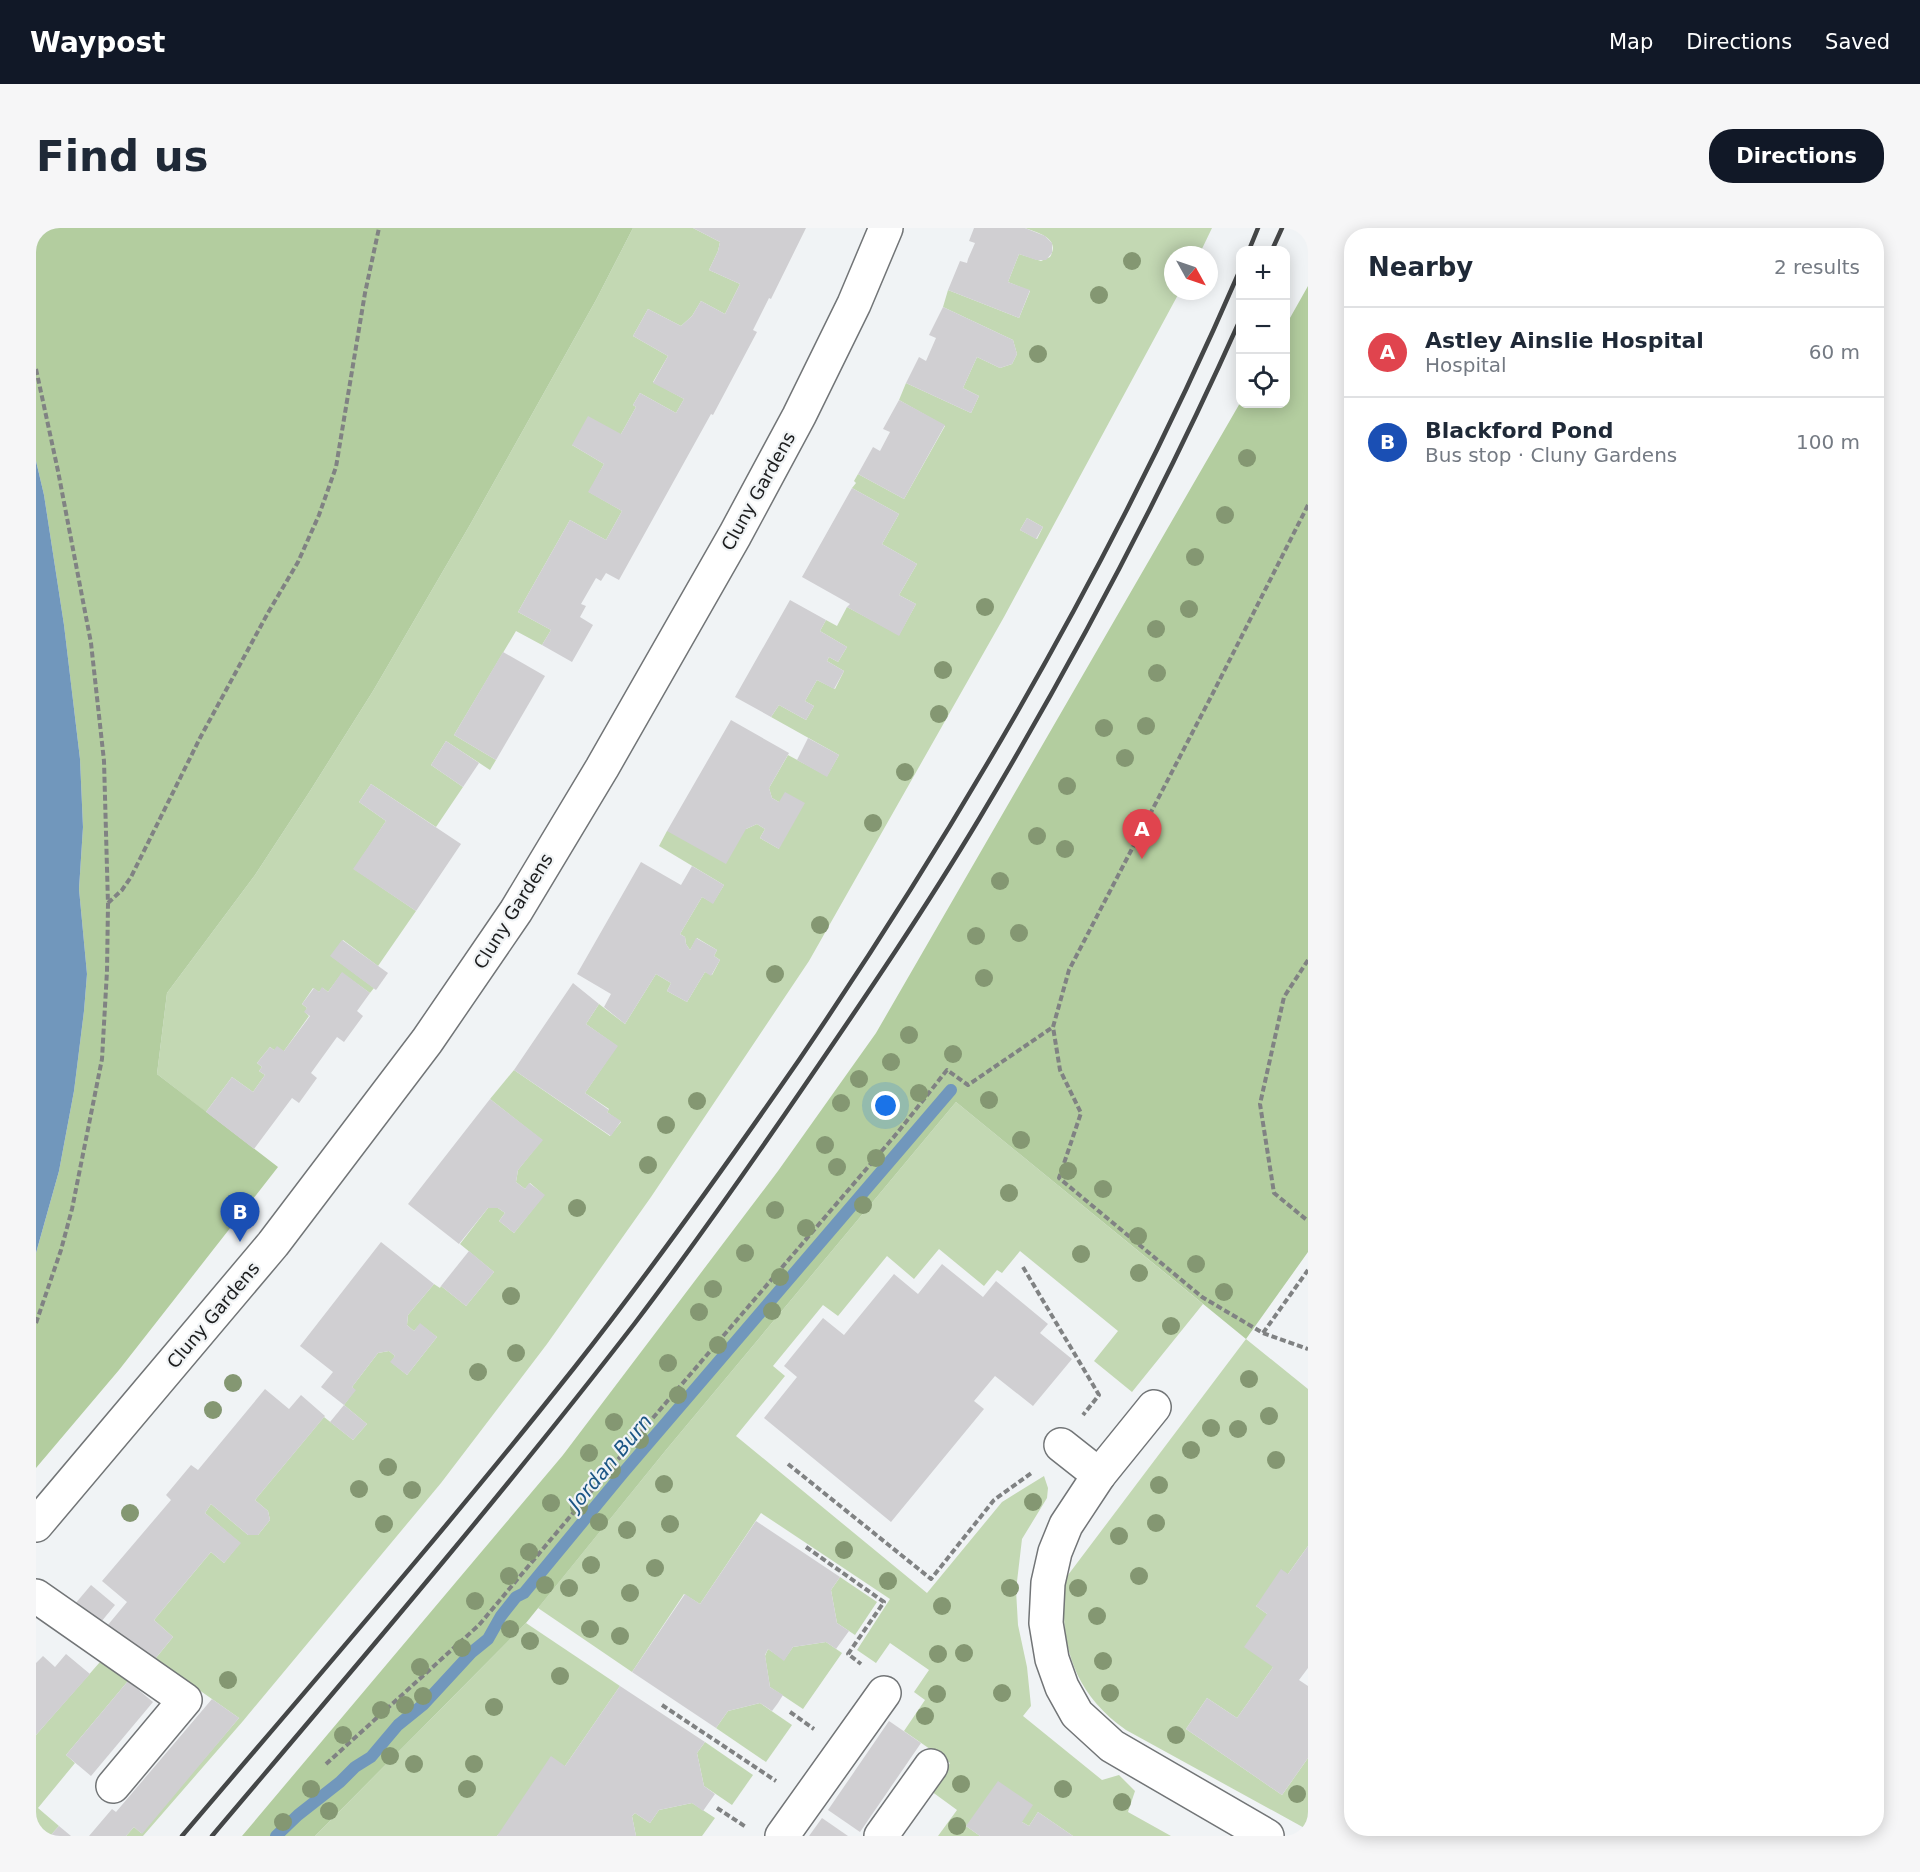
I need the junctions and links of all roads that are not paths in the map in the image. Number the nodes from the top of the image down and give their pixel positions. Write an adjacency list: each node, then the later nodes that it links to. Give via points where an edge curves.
1 (886, 228): 5 (street, Cluny Gardens, via 799,416 735,535 516,911 427,1041 273,1244)
2 (1154, 1407): 4 (street)
3 (1061, 1445): 4 (street)
4 (1099, 1475): 12 (street, via 1066,1525 1048,1583 1046,1623 1062,1687 1077,1714 1112,1746)
5 (36, 1525)
6 (36, 1596): 9 (street, via 185,1700)
7 (884, 1693): 10 (street)
8 (931, 1766): 11 (street)
9 (113, 1786)
10 (782, 1836)
11 (881, 1836)
12 (1267, 1836)

